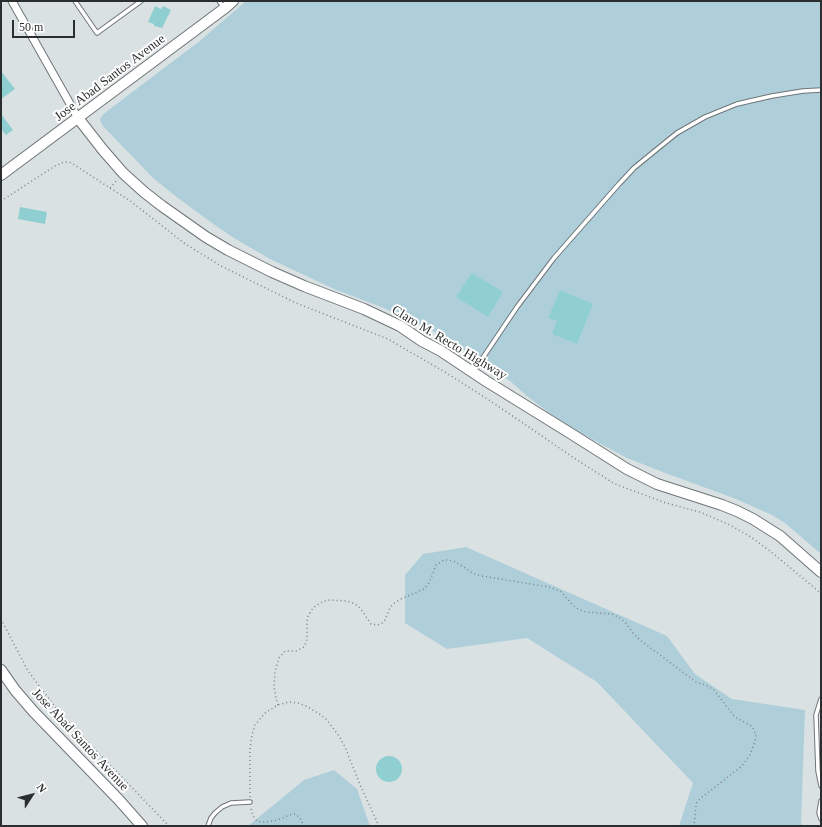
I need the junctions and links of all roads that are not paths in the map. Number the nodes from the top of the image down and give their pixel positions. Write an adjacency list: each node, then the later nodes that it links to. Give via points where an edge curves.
1 (12, 1): 7 (street)
2 (75, 1): 3 (lane, via 97,33)
3 (141, 1)
4 (233, 1): 5 (main road, Jose Abad Santos Avenue)
5 (222, 5): 7 (main road, Jose Abad Santos Avenue)
6 (821, 90): 9 (lane, via 772,96 737,104 705,117 677,133 656,150 618,184 554,258)
7 (78, 118): 8 (main road, Jose Abad Santos Avenue); 9 (main road, Claro M. Recto Highway, via 123,173 144,192 206,237 250,262 304,286 364,308 400,326)
8 (1, 175)
9 (473, 372): 10 (main road, Claro M. Recto Highway, via 632,472 753,519 780,536)
10 (821, 572)
11 (1, 670): 17 (main road, Jose Abad Santos Avenue, via 33,711)
12 (821, 699): 13 (lane, via 816,715)
13 (821, 786)
14 (821, 801): 16 (lane, via 818,813)
15 (250, 802): 18 (lane, via 231,803 222,807 211,818)
16 (821, 819)
17 (142, 826)
18 (208, 826)

